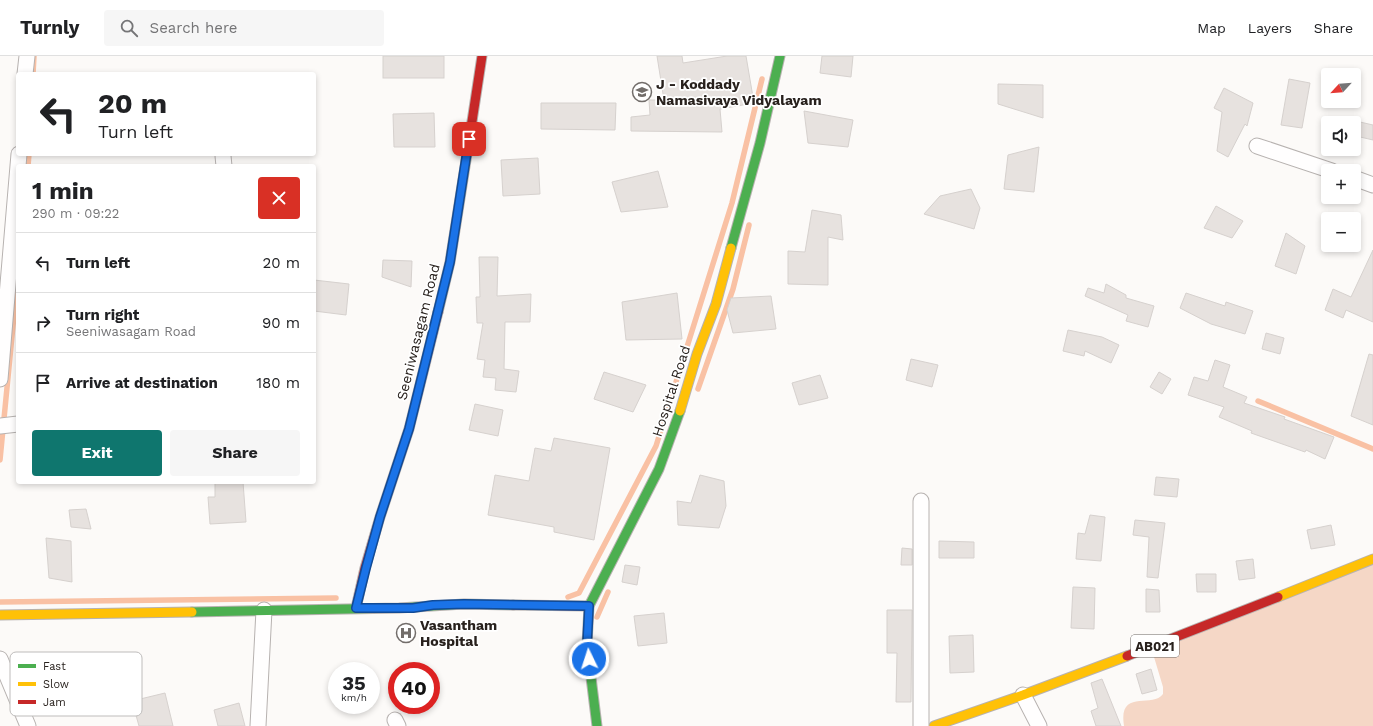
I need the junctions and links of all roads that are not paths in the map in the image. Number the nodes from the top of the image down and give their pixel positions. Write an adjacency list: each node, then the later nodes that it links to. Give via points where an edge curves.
1 (27, 56): 4 (street)
2 (482, 56): 17 (street, Seeniwasagam Road, via 450,262 409,429 380,517)
3 (780, 56): 16 (street, Hospital Road, via 760,143 716,304 697,354 685,397 659,469)
4 (25, 72)
5 (1256, 146): 6 (street)
6 (1321, 167)
7 (1361, 181): 8 (street)
8 (1373, 185)
9 (16, 213): 10 (street)
10 (14, 253): 11 (street)
11 (0, 379)
12 (16, 424): 13 (street)
13 (0, 426)
14 (921, 501): 28 (street)
15 (1373, 559): 22 (street, AB021, via 1181,636)
16 (589, 606): 17 (street, via 464,604 413,608); 27 (street, Hospital Road, via 587,645)
17 (356, 608): 18 (street)
18 (264, 610): 19 (street); 26 (street)
19 (0, 615)
20 (0, 659): 21 (street)
21 (10, 683)
22 (1023, 695): 24 (street, AB021); 29 (street)
23 (24, 716): 25 (street)
24 (938, 725)
25 (28, 726)
26 (258, 726)
27 (596, 726)
28 (921, 726)
29 (1039, 726)

